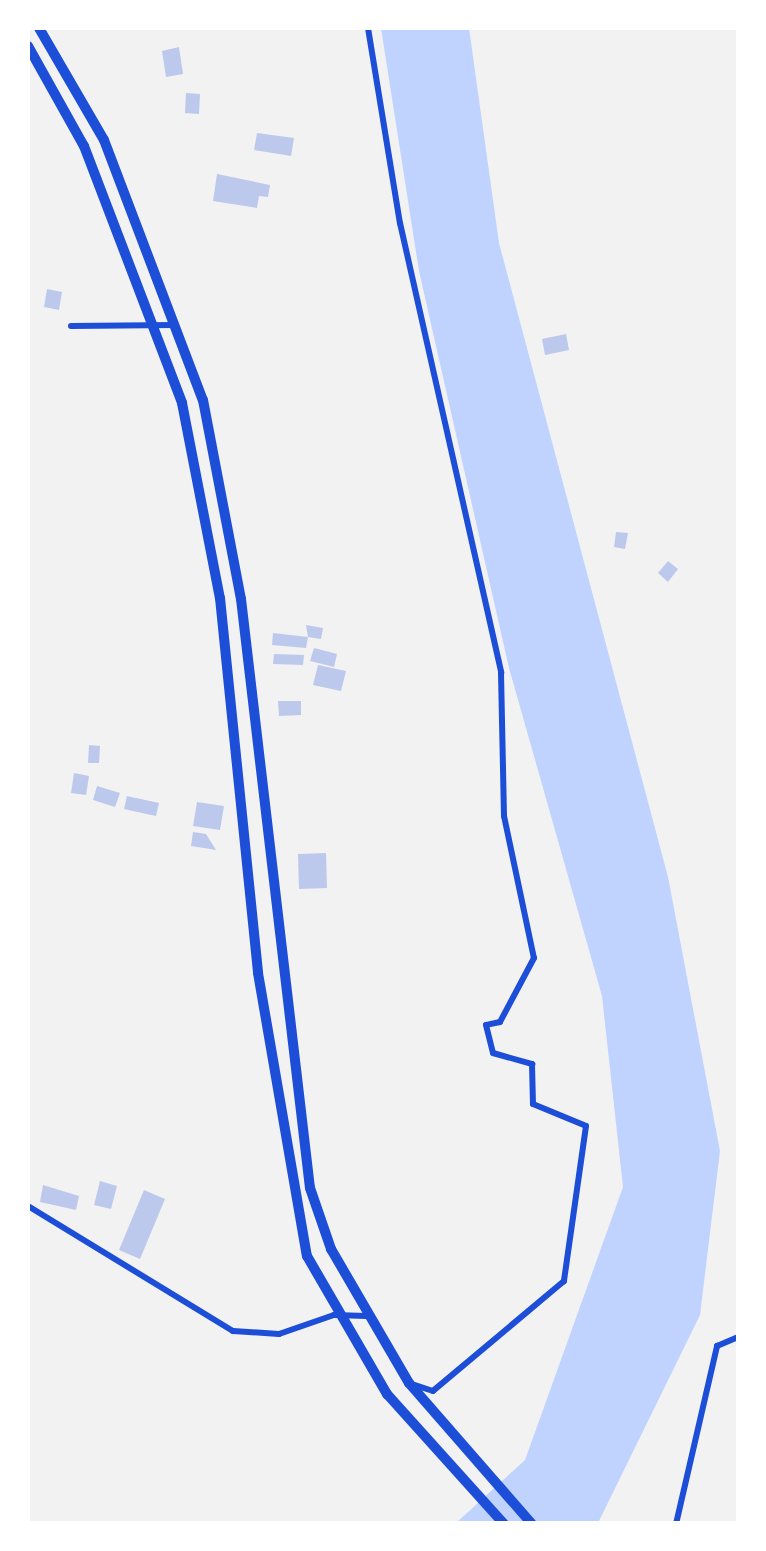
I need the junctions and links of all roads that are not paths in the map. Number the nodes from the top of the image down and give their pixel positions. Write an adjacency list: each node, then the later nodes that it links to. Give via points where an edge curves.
1 (38, 28): 6 (highway, via 104,140)
2 (368, 28): 11 (street, via 400,223 500,674 504,816 534,958 500,1022 486,1025 493,1052 532,1064 533,1104 586,1126 564,1281 433,1391)
3 (28, 46): 4 (highway, via 84,146)
4 (156, 320): 5 (street); 6 (street); 8 (highway, via 182,402 220,598 289,1189)
5 (71, 326)
6 (179, 327): 9 (highway, via 239,582 310,1188)
7 (28, 1206): 8 (street, via 232,1330 279,1334)
8 (334, 1315): 9 (street); 12 (highway, via 387,1394)
9 (366, 1316): 11 (highway)
10 (738, 1336): 14 (street, via 717,1346)
11 (409, 1384): 13 (highway)
12 (504, 1524)
13 (532, 1524)
14 (676, 1524)

